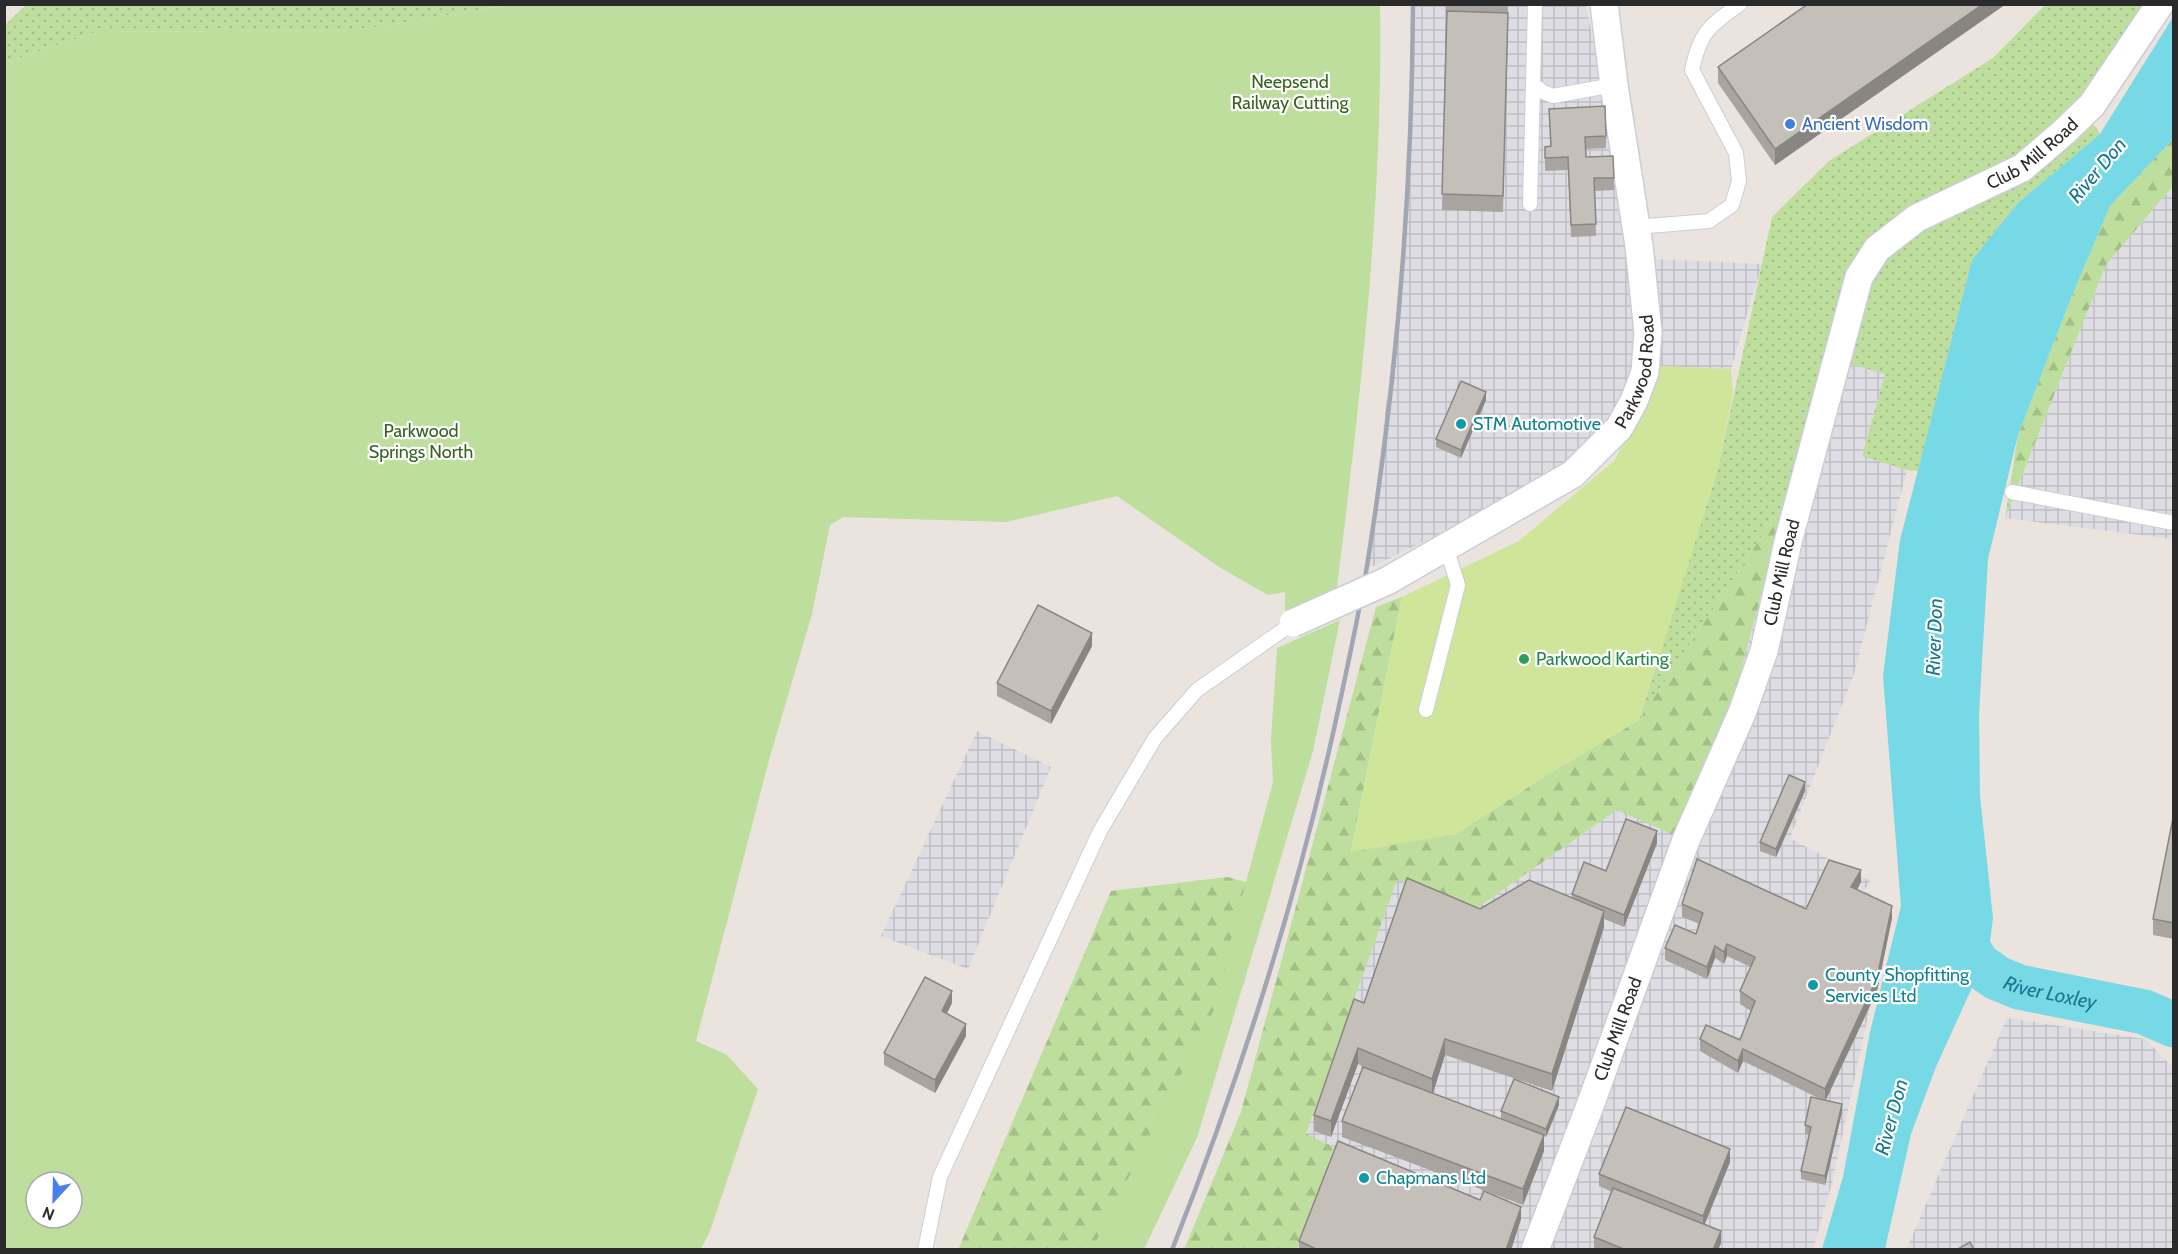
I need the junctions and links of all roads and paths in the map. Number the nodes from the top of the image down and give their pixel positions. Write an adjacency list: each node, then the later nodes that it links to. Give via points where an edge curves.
1 (1535, 4): 5 (lane)
2 (1604, 4): 6 (street, Parkwood Road)
3 (1740, 4): 8 (lane, via 1705,32 1692,70 1736,153 1739,181 1732,205 1708,221)
4 (2160, 4): 15 (street, Club Mill Road, via 2092,105 2064,132 2022,168 1917,218 1877,249 1859,277 1788,542 1764,651 1742,713 1686,840)
5 (1533, 84): 6 (lane, via 1553,96); 7 (lane)
6 (1614, 85): 8 (street, Parkwood Road)
7 (1530, 204)
8 (1636, 227): 11 (street, Parkwood Road, via 1648,332 1645,372 1619,428 1573,474)
9 (2012, 492): 10 (lane)
10 (2174, 523)
11 (1446, 546): 12 (street, Parkwood Road, bridge, via 1387,581); 13 (lane, via 1458,585)
12 (1293, 623): 14 (lane, via 1197,690 1155,738 1100,831 940,1178)
13 (1425, 710)
14 (924, 1250)
15 (1535, 1250)

